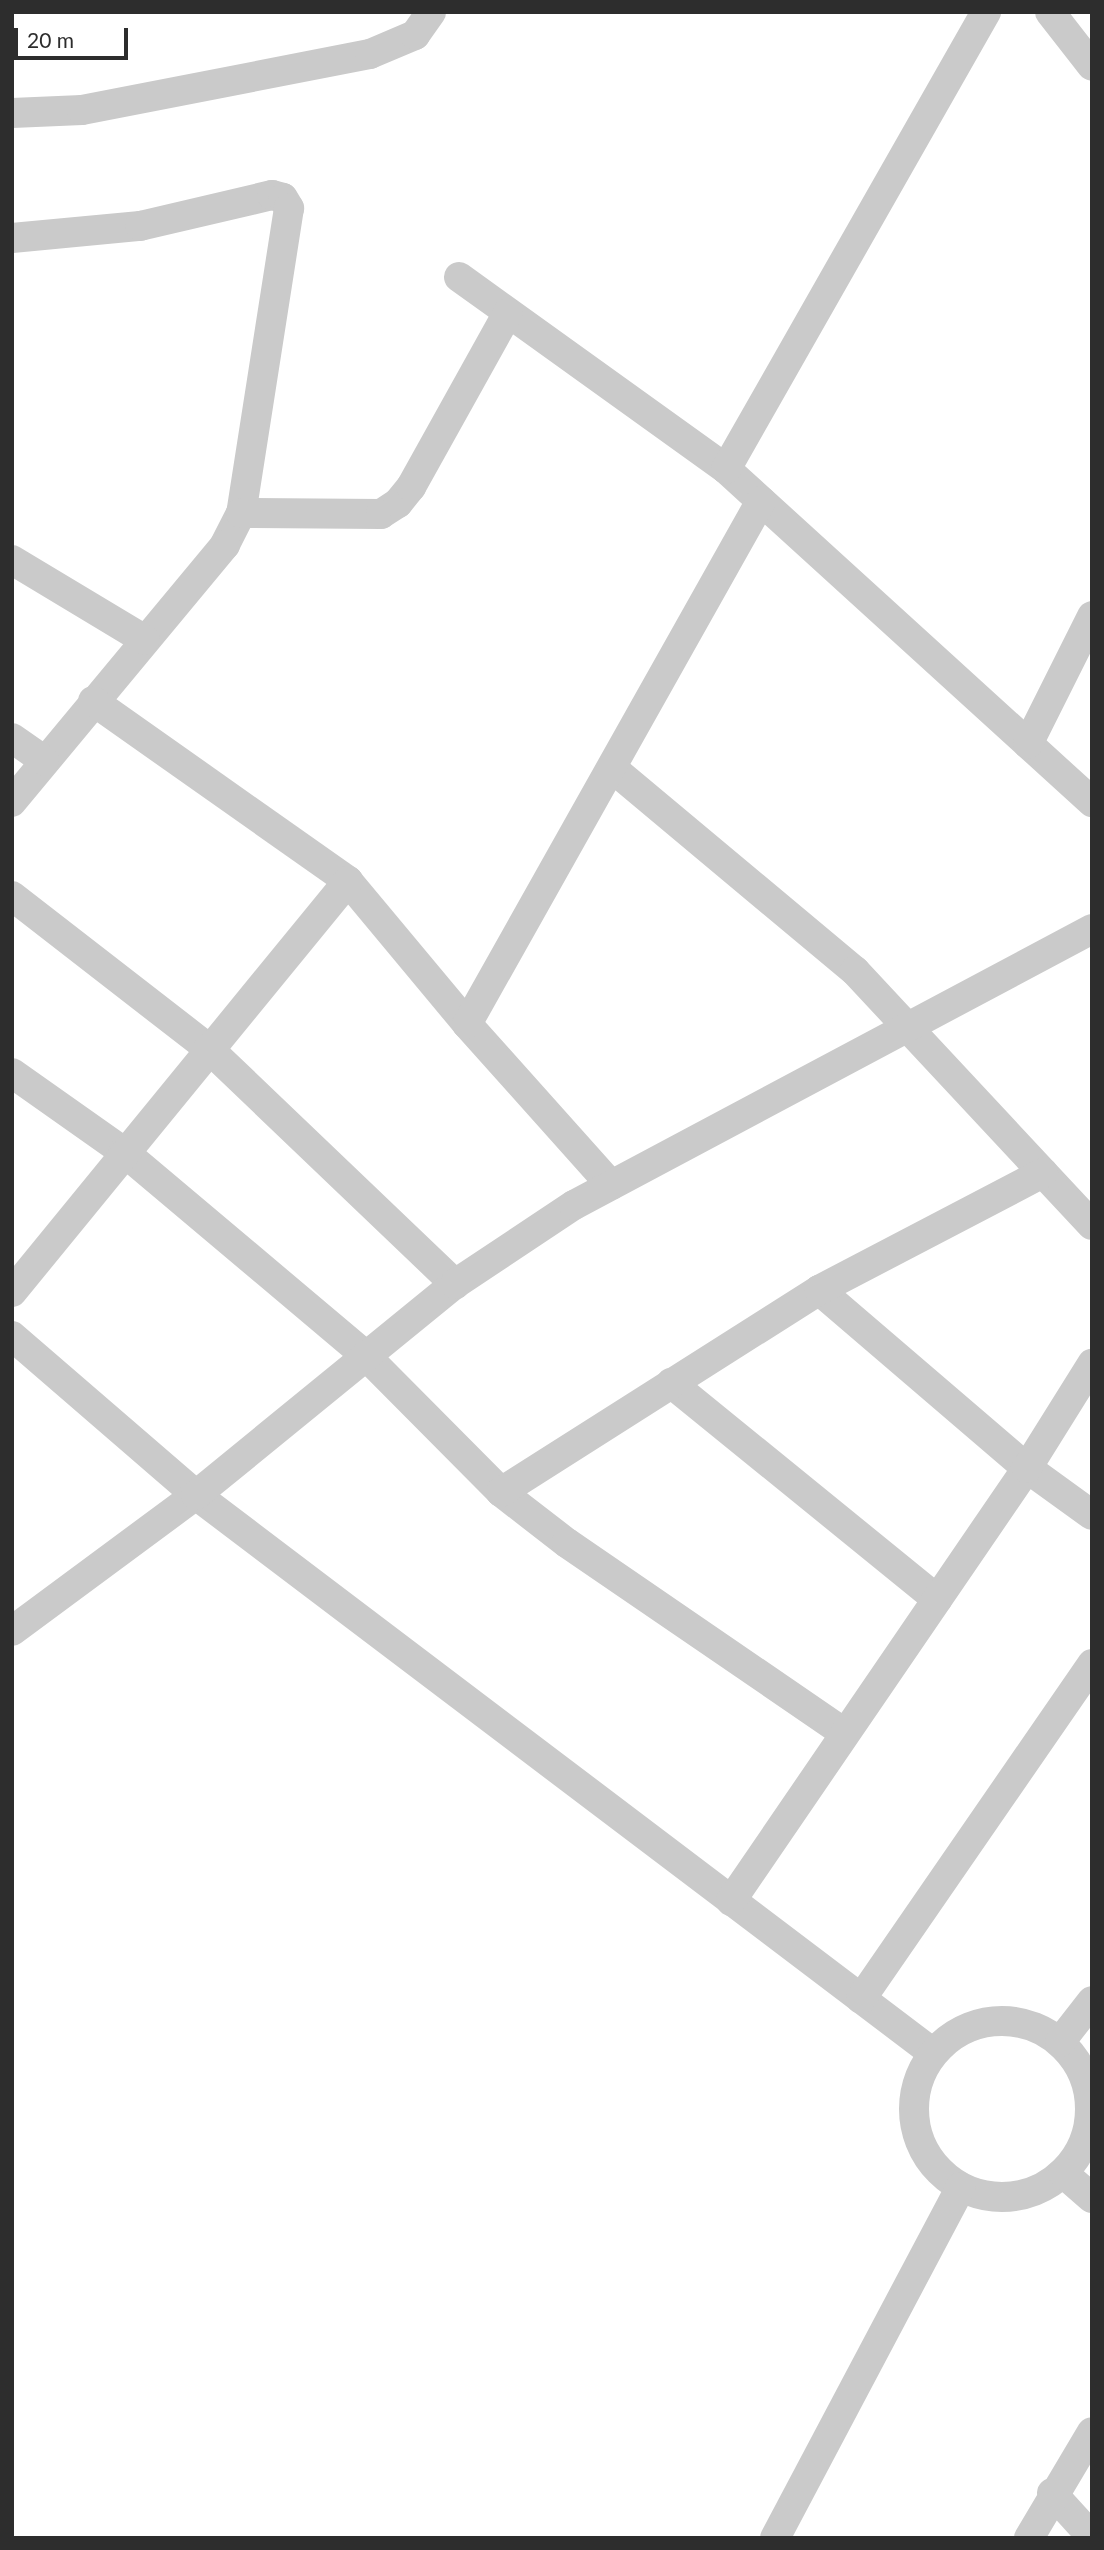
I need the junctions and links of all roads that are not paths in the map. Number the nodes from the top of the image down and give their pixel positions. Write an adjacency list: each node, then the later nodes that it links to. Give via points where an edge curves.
1 (431, 12): 5 (street, via 415,35 370,54 82,110)
2 (986, 12): 9 (street)
3 (1050, 12): 4 (street)
4 (1092, 66)
5 (12, 113)
6 (12, 238): 11 (street, via 140,226 272,195 283,198 289,208)
7 (459, 277): 8 (street)
8 (508, 313): 9 (street); 11 (street, via 398,503 381,514)
9 (726, 469): 10 (street)
10 (761, 501): 17 (street); 19 (street)
11 (241, 513): 14 (street, via 225,545)
12 (12, 560): 14 (street)
13 (1092, 616): 17 (street)
14 (145, 640): 15 (street)
15 (93, 701): 18 (street); 22 (street)
16 (12, 738): 18 (street)
17 (1028, 744): 21 (street)
18 (44, 760): 20 (street)
19 (612, 768): 25 (street); 26 (street, via 855,971)
20 (12, 802)
21 (1092, 802)
22 (348, 881): 25 (street); 27 (street)
23 (12, 896): 27 (street)
24 (1092, 929): 26 (street)
25 (467, 1024): 31 (street)
26 (908, 1027): 30 (street); 31 (street)
27 (208, 1048): 29 (street); 33 (street)
28 (12, 1073): 29 (street)
29 (124, 1152): 35 (street); 37 (street)
30 (1043, 1173): 32 (street); 34 (street)
31 (611, 1185): 33 (street)
32 (1092, 1225)
33 (455, 1284): 37 (street)
34 (819, 1290): 39 (street); 40 (street)
35 (12, 1292)
36 (12, 1336): 42 (street)
37 (366, 1356): 41 (street); 42 (street)
38 (1092, 1364): 40 (street)
39 (671, 1383): 41 (street); 44 (street)
40 (1027, 1468): 43 (street); 44 (street)
41 (500, 1492): 47 (street)
42 (196, 1495): 45 (street); 48 (street)
43 (1092, 1515)
44 (937, 1599): 47 (street)
45 (12, 1631)
46 (1092, 1664): 49 (street)
47 (844, 1733): 48 (street)
48 (731, 1901): 49 (street)
49 (862, 1999): 52 (street)
50 (1092, 2001): 51 (street)
51 (1060, 2042): 52 (street, via 1036,2027 1008,2021 971,2027); 53 (street, via 1079,2065 1089,2092 1090,2121 1081,2150)
52 (933, 2053): 54 (street, via 920,2076 915,2126 924,2151 940,2172)
53 (1063, 2173): 54 (street, via 1040,2189 1014,2196 986,2196); 55 (street)
54 (961, 2187): 59 (street)
55 (1092, 2198)
56 (1092, 2432): 57 (street)
57 (1052, 2493): 58 (street); 60 (street)
58 (1092, 2537)
59 (775, 2538)
60 (1029, 2538)

